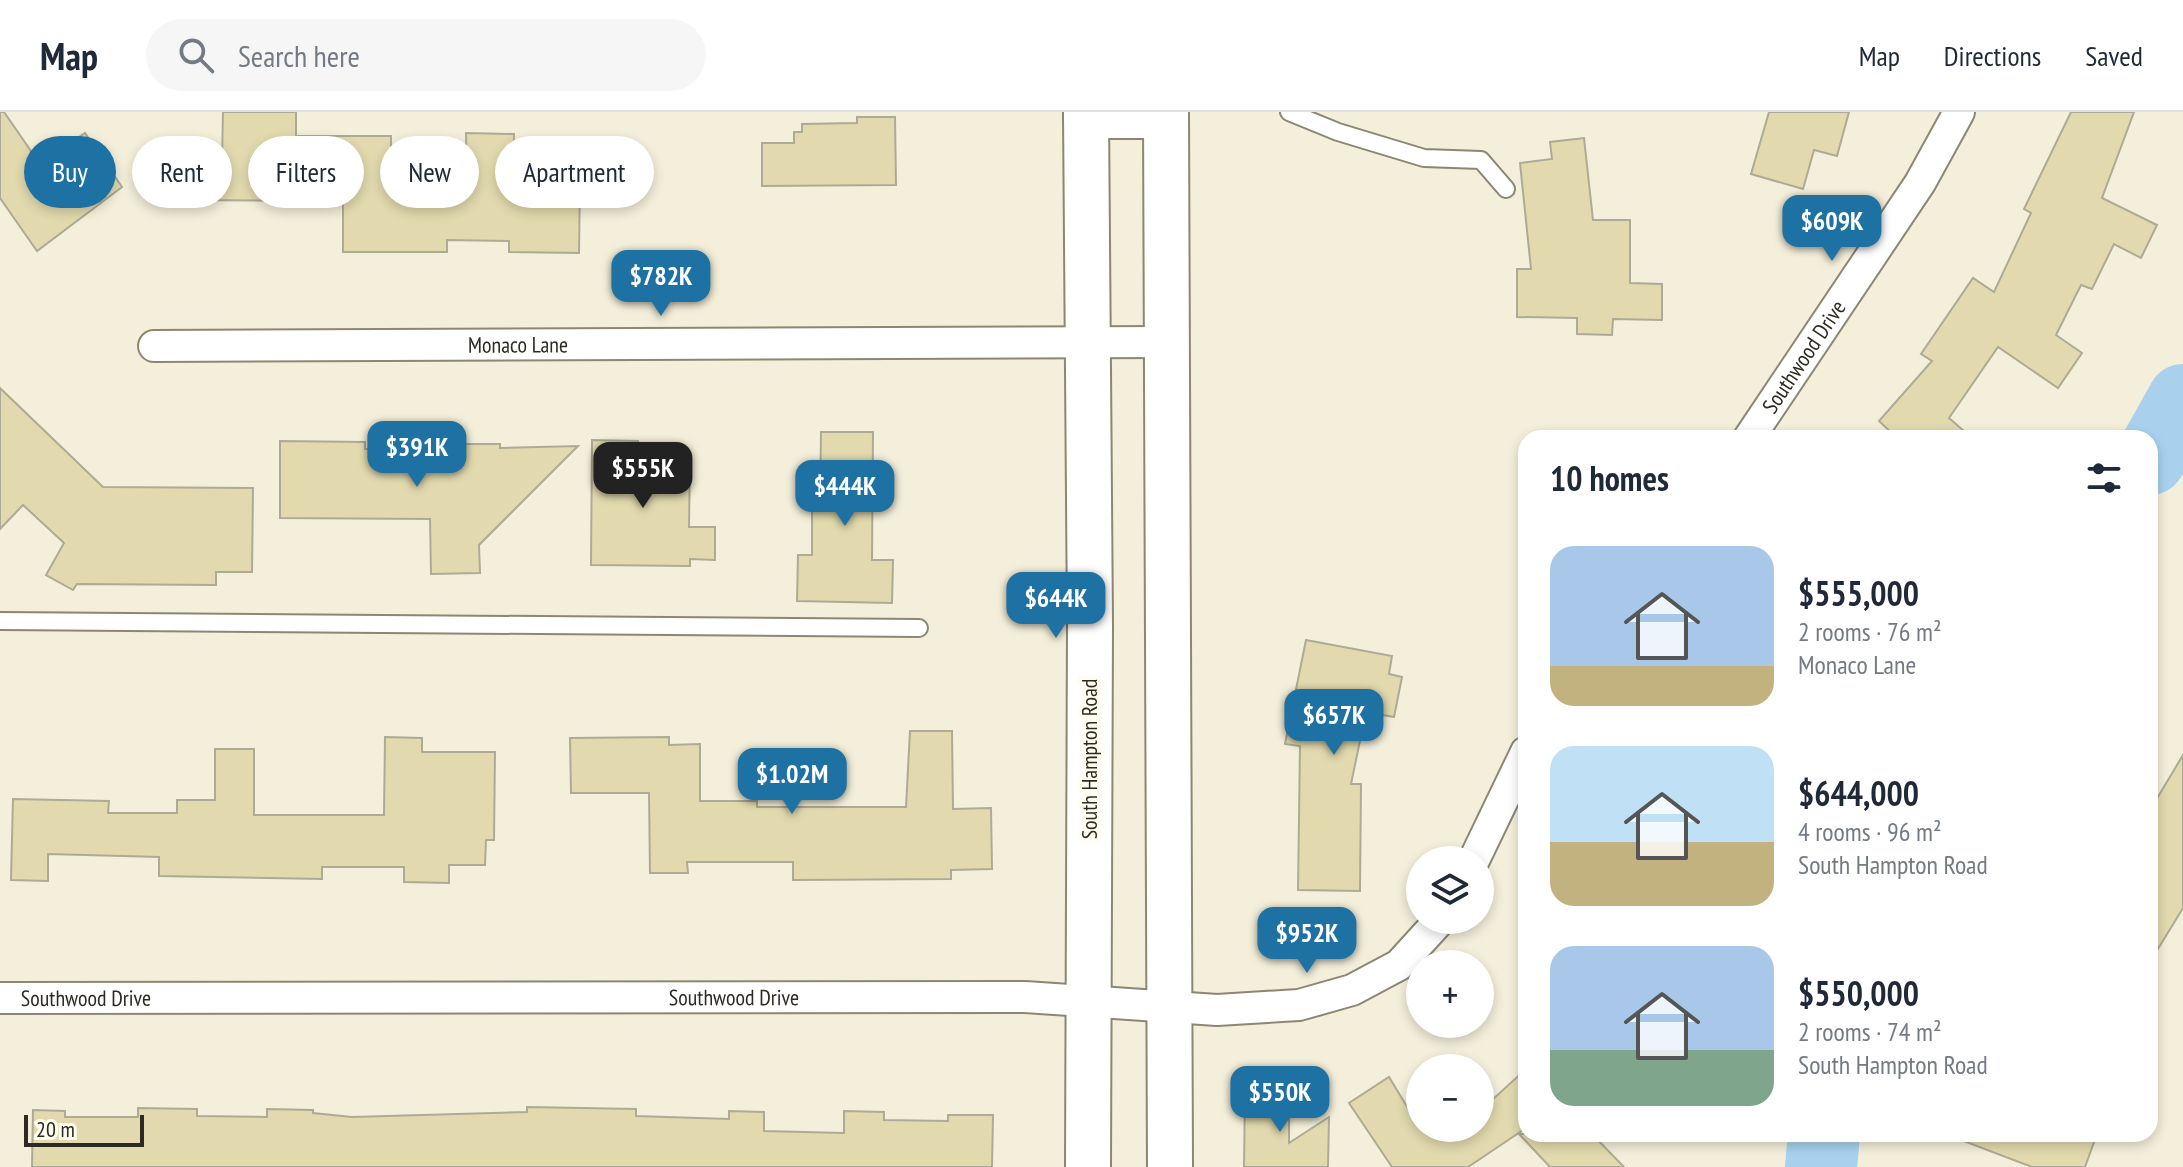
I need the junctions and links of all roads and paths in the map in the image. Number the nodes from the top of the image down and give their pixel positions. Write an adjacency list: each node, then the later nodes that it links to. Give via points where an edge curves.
1 (1289, 112): 5 (lane, via 1424,158 1481,160)
2 (1959, 112): 9 (street, Southwood Drive, via 1920,183)
3 (1169, 113): 4 (main road); 6 (main road)
4 (1086, 114): 7 (main road, South Hampton Road)
5 (1506, 189)
6 (1170, 342): 7 (street, Monaco Lane); 17 (main road)
7 (1088, 344): 8 (street, Monaco Lane); 16 (main road, South Hampton Road)
8 (154, 346)
9 (1754, 430)
10 (0, 621): 11 (lane)
11 (919, 628)
12 (1518, 769): 13 (street)
13 (1481, 846)
14 (1427, 934): 17 (street, Southwood Drive, via 1399,965 1352,990 1299,1005 1217,1010)
15 (0, 998): 16 (street, Southwood Drive)
16 (1087, 1001): 17 (street, Southwood Drive); 18 (main road, South Hampton Road)
17 (1170, 1006): 19 (main road)
18 (1088, 1167)
19 (1170, 1167)

